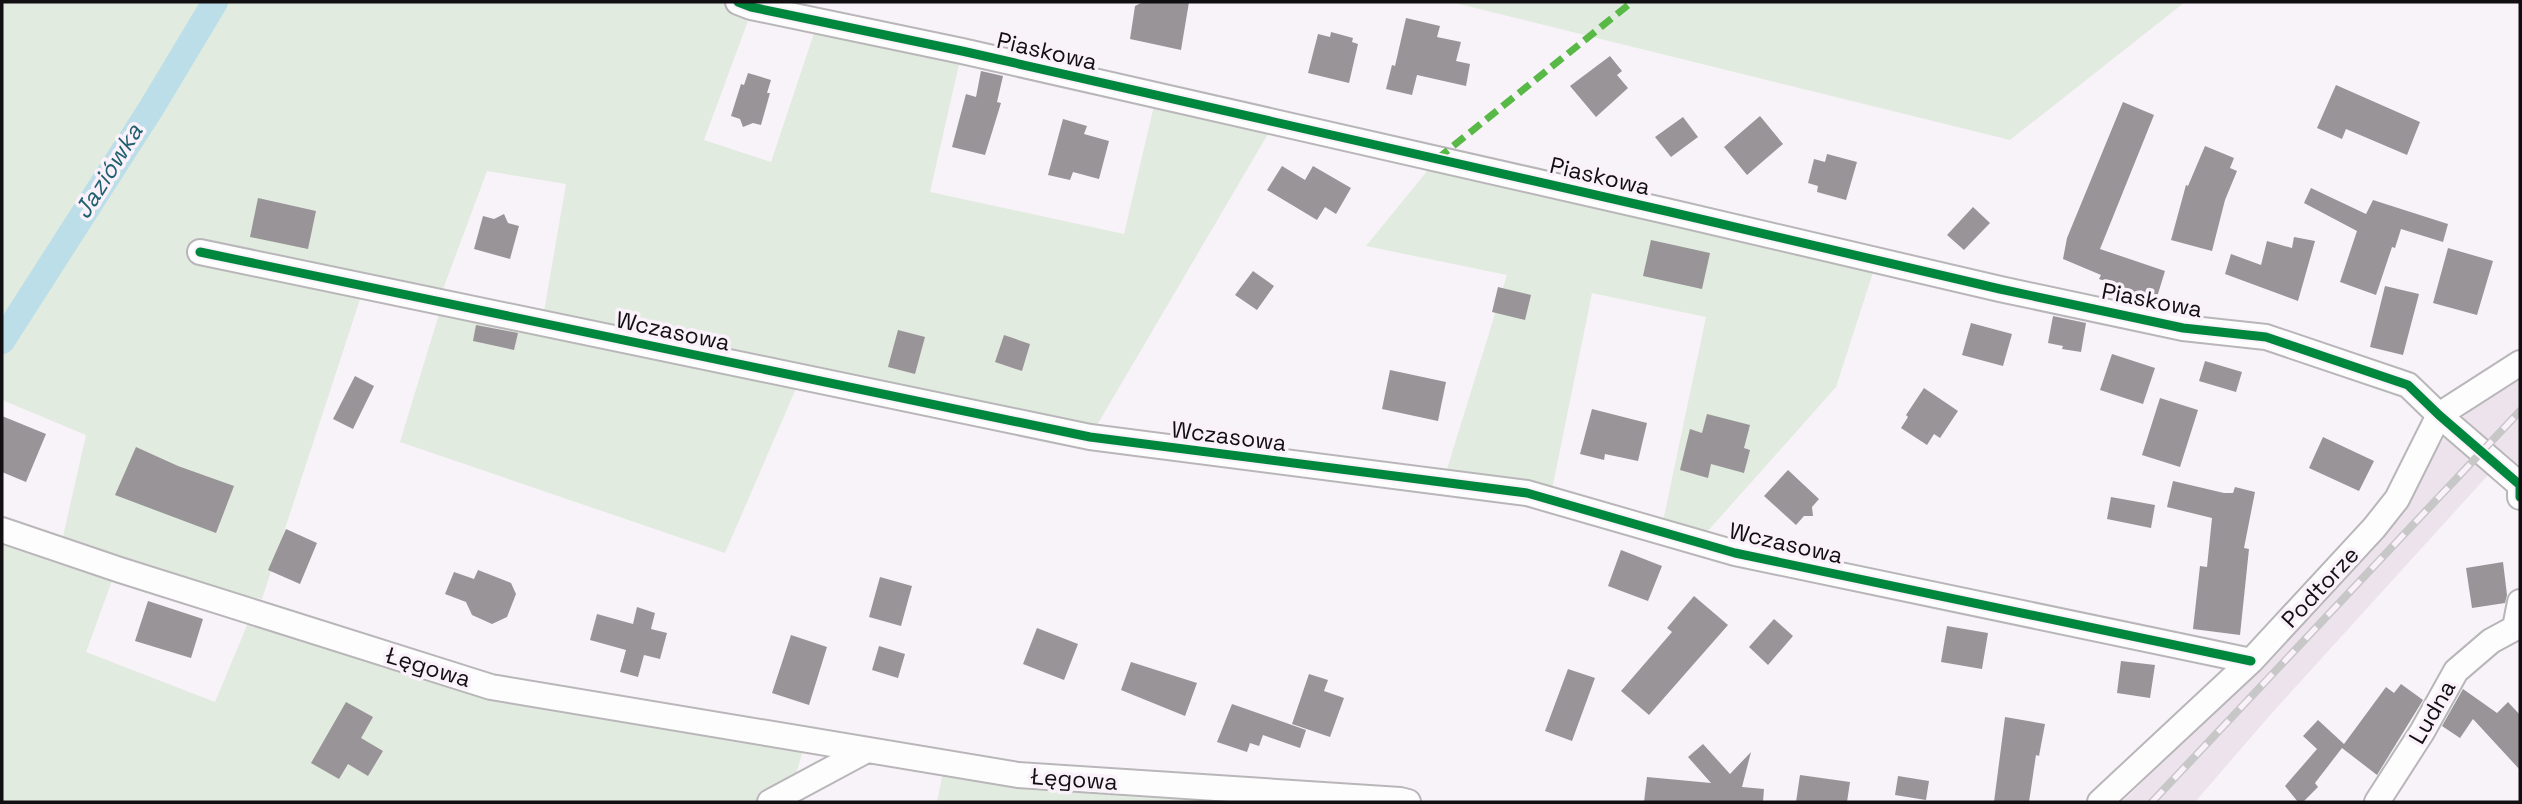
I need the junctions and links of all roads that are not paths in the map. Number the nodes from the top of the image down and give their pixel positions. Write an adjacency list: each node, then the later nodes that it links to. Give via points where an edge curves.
1 (738, 2): 4 (street, Piaskowa, via 2000,289 2183,328 2266,337 2408,385)
2 (200, 252): 10 (street, Wczasowa, via 1090,438 1527,493 1735,553)
3 (2520, 363): 4 (street)
4 (2439, 415): 5 (street); 10 (street, Podtorze, via 2397,499)
5 (2520, 484): 6 (street)
6 (2520, 497)
7 (2, 530): 11 (street, Łęgowa, via 491,687)
8 (2520, 602): 9 (street, Ludna)
9 (2517, 634): 15 (street, Ludna, via 2491,641 2456,671)
10 (2251, 661): 14 (street, Podtorze)
11 (867, 750): 12 (street); 13 (street, Łęgowa, via 1018,775)
12 (770, 802)
13 (1408, 802)
14 (2099, 802)
15 (2377, 802)

